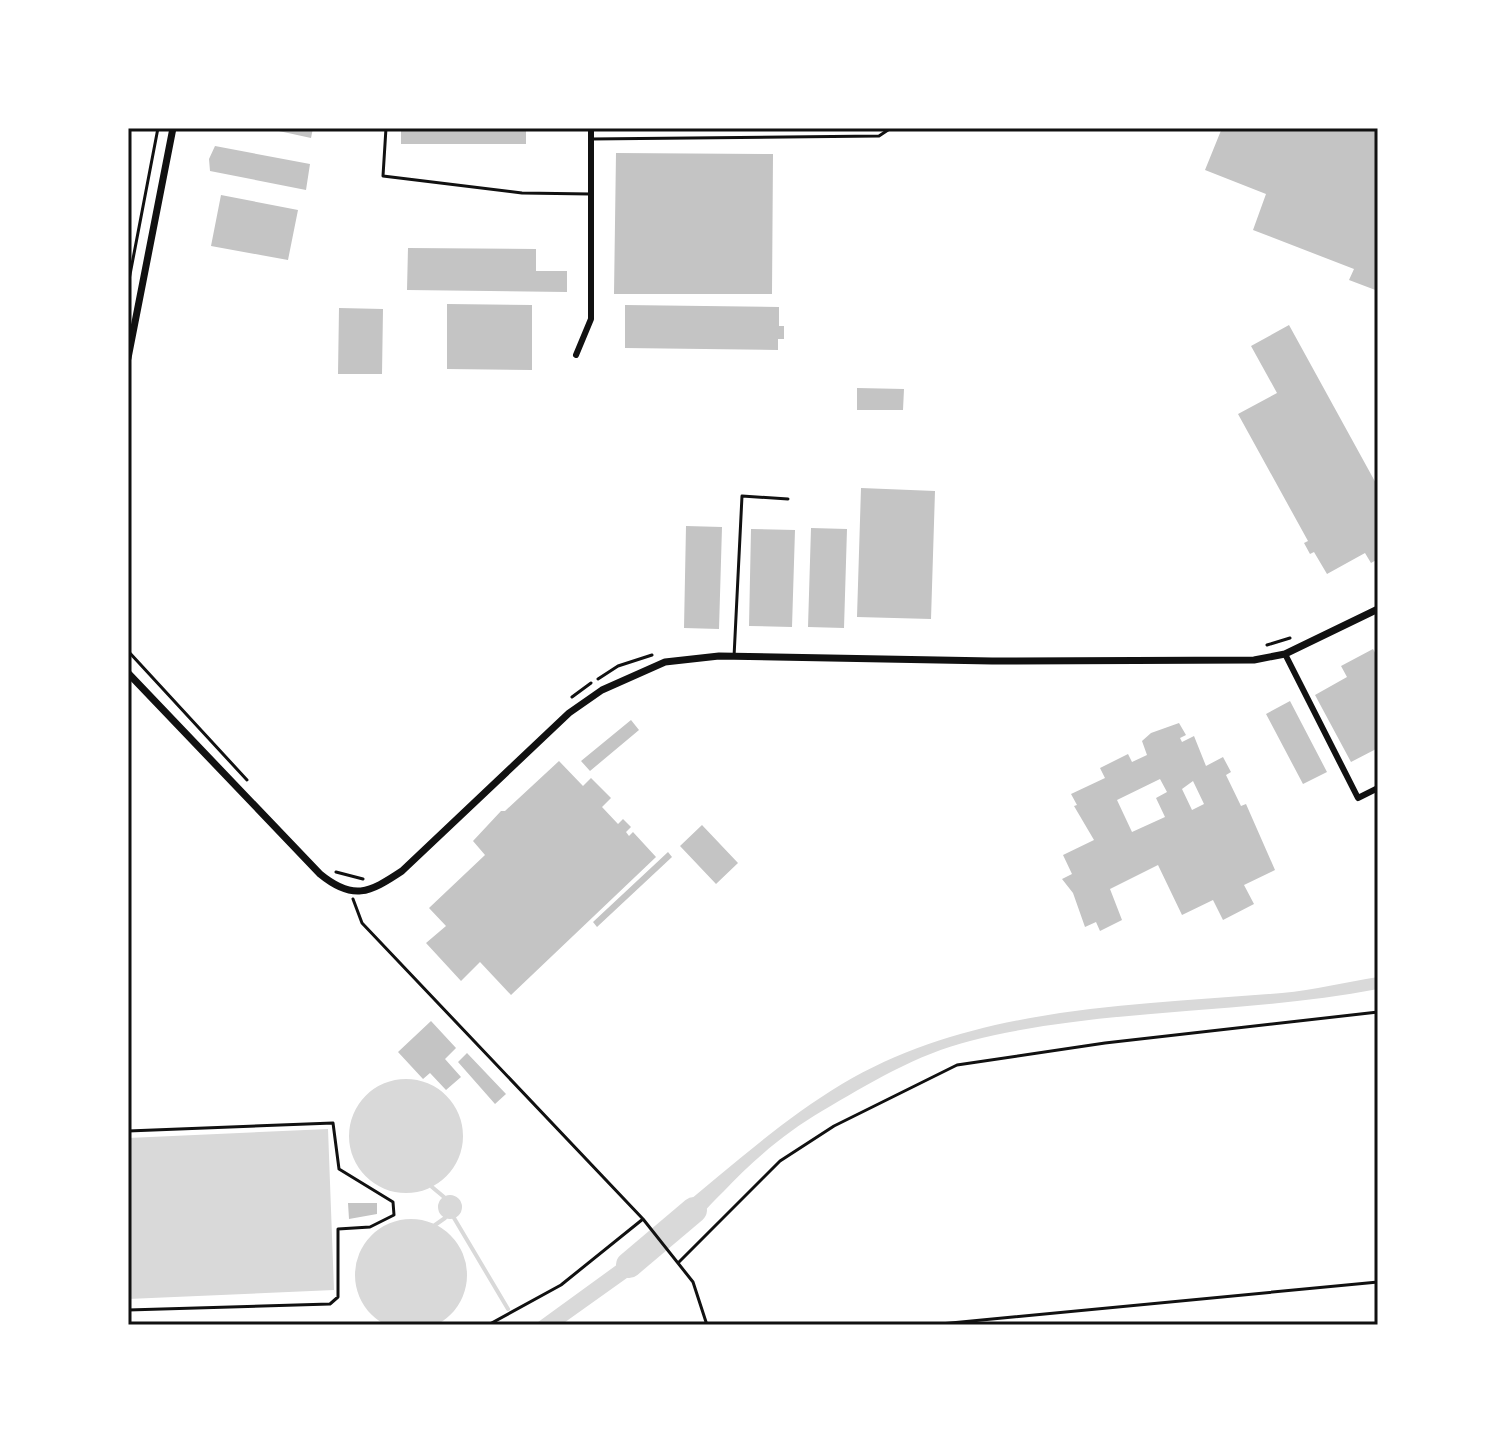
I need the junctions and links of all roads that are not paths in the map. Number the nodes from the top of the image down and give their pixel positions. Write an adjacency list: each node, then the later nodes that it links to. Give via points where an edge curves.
1 (173, 128): 8 (street)
2 (386, 128): 6 (lane, via 383,176 522,193)
3 (591, 128): 5 (street)
4 (891, 128): 5 (lane, via 879,136)
5 (591, 139): 6 (street)
6 (591, 194): 7 (street, via 591,319)
7 (576, 355)
8 (128, 358)
9 (788, 499): 12 (lane, via 742,496)
10 (1378, 609): 11 (street)
11 (1285, 654): 12 (street, via 1222,661); 14 (street, via 1358,798)
12 (734, 657): 13 (street, via 665,662 602,690 569,713 402,871 378,886 352,892 320,874)
13 (128, 673)
14 (1378, 788)
15 (128, 1131): 16 (lane, via 333,1123 339,1169 393,1202 394,1215 370,1227 338,1229 338,1297 330,1304)
16 (128, 1310)

